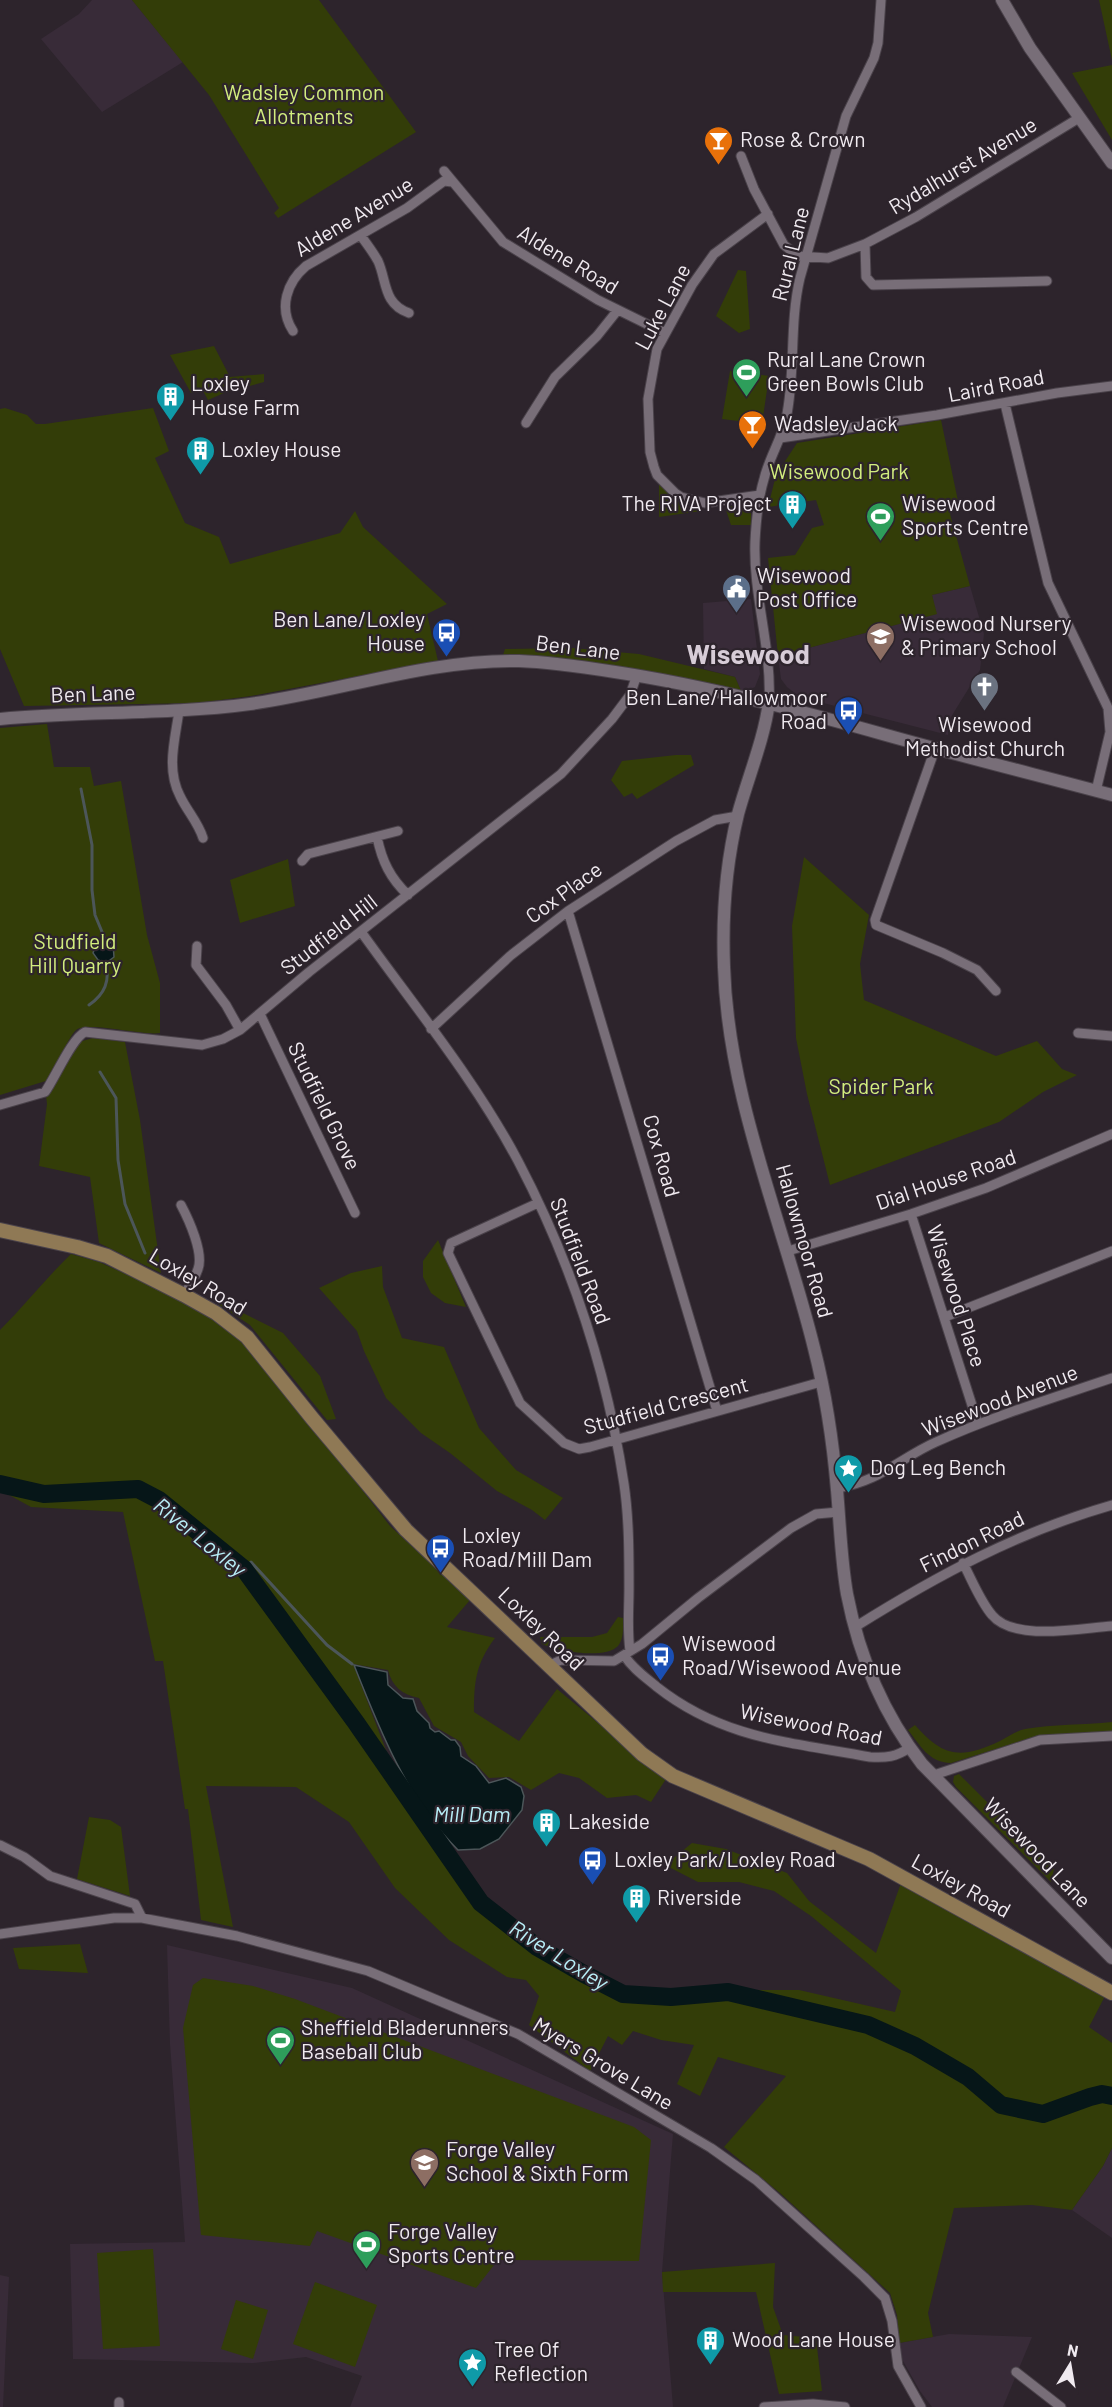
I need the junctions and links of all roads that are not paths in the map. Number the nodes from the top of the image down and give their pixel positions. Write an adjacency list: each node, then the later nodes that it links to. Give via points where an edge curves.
1 (881, 0): 11 (street, Rural Lane, via 874,58 846,116)
2 (1002, 0): 3 (street)
3 (1079, 118): 5 (street); 10 (street, Rydalhurst Avenue, via 916,217)
4 (741, 156): 8 (street)
5 (1112, 164)
6 (444, 171): 7 (street, Aldene Road)
7 (452, 182): 9 (street, Aldene Avenue, via 444,181); 13 (street, Aldene Road, via 503,242)
8 (768, 214): 11 (street, via 784,245); 16 (street, Luke Lane, via 714,254)
9 (361, 236): 14 (street, via 377,260 390,299); 15 (street, Aldene Avenue, via 306,266 292,280 285,306)
10 (865, 243): 11 (street, Rydalhurst Avenue, via 828,258); 12 (street, via 866,277 873,285)
11 (806, 258): 20 (street, Rural Lane, via 797,291 786,418)
12 (1047, 281)
13 (617, 311): 16 (street, Aldene Road); 19 (street, via 555,377)
14 (409, 312)
15 (293, 331)
16 (665, 333): 21 (street, Luke Lane, via 653,361 648,399 650,452 657,475 675,493 692,500)
17 (1112, 386): 18 (street, Laird Road)
18 (1005, 404): 20 (street, Laird Road); 27 (street, via 1048,583 1108,708 1110,732)
19 (526, 423)
20 (780, 438): 21 (street, Rural Lane)
21 (760, 495): 23 (street, Rural Lane, via 755,545)
22 (637, 675): 23 (street, Ben Lane); 24 (street, Ben Lane, via 548,663 484,662 252,703); 34 (street, Studfield Hill, via 630,695 612,719 561,774)
23 (769, 702): 26 (street, Ben Lane); 29 (street, Hallowmoor Road)
24 (179, 711): 25 (street, Ben Lane); 32 (street, via 172,771 180,797)
25 (0, 719)
26 (935, 749): 27 (street, Ben Lane); 38 (street, via 876,925 977,969)
27 (1096, 791): 28 (street, Ben Lane)
28 (1112, 795)
29 (738, 816): 35 (street, Cox Place, via 715,820 676,841); 51 (street, Hallowmoor Road, via 726,886 726,1006 752,1132)
30 (398, 831): 31 (street)
31 (377, 837): 33 (street, via 308,854); 34 (street, via 388,873)
32 (203, 838)
33 (302, 861)
34 (408, 895): 36 (street, Studfield Hill)
35 (568, 911): 40 (street, Cox Place, via 510,956); 57 (street, Cox Road)
36 (362, 933): 39 (street, Studfield Hill); 40 (street, Studfield Road)
37 (197, 946): 41 (street, via 196,965)
38 (996, 991)
39 (260, 1014): 41 (street, Studfield Hill); 48 (street, Studfield Grove)
40 (431, 1029): 46 (street, Studfield Road, via 496,1123)
41 (240, 1030): 44 (street, Studfield Hill, via 202,1045 85,1032 72,1046 45,1092)
42 (1078, 1033): 43 (street)
43 (1112, 1036)
44 (0, 1105)
45 (1112, 1134): 49 (street, Dial House Road, via 987,1188)
46 (538, 1203): 59 (street, Studfield Road, via 582,1311); 59 (street, Studfield Crescent, via 451,1243 448,1253 524,1408 572,1448)
47 (180, 1205): 53 (street, via 189,1220 200,1258 199,1268)
48 (356, 1213)
49 (911, 1214): 51 (street, Dial House Road); 54 (street, Wisewood Place)
50 (0, 1230): 53 (main road, Loxley Road, via 107,1256)
51 (788, 1251): 56 (street, Hallowmoor Road)
52 (1112, 1251): 54 (street)
53 (184, 1295): 67 (main road, Loxley Road, via 247,1336 406,1530)
54 (945, 1317): 58 (street, Wisewood Place)
55 (1112, 1377): 58 (street, Wisewood Avenue)
56 (821, 1382): 57 (street, Studfield Crescent); 60 (street, Hallowmoor Road)
57 (717, 1411): 59 (street, Studfield Crescent)
58 (978, 1424): 60 (street, Wisewood Avenue, via 933,1443 871,1480)
59 (616, 1439): 66 (street, Studfield Road, via 628,1519)
60 (837, 1488): 62 (street, Hallowmoor Road)
61 (1112, 1504): 63 (street, Findon Road, via 1053,1524)
62 (839, 1512): 65 (street, Hallowmoor Road, via 843,1563); 66 (street, via 816,1514 791,1528)
63 (963, 1563): 64 (street, via 993,1617 1012,1629); 65 (street, Findon Road)
64 (1112, 1626)
65 (855, 1627): 69 (street, Hallowmoor Road, via 868,1669)
66 (627, 1653): 67 (street, via 614,1661 567,1660); 69 (street, Wisewood Road, via 637,1670 669,1696 734,1730 870,1757 887,1758)
67 (550, 1665): 75 (main road, Loxley Road, via 642,1754 674,1776 868,1859)
68 (1112, 1736): 70 (street, via 1040,1740)
69 (909, 1748): 70 (street, Hallowmoor Road)
70 (934, 1775): 74 (street, Wisewood Lane)
71 (0, 1845): 72 (street, via 50,1876 135,1904)
72 (142, 1918): 73 (street, Myers Grove Lane, via 114,1918); 80 (street, Myers Grove Lane, via 237,1936 368,1971 518,2034 711,2148 756,2180 885,2298 898,2366)
73 (0, 1934)
74 (1112, 1958)
75 (1112, 1993)
76 (1016, 2372): 81 (street)
77 (782, 2406): 78 (street); 79 (street)
78 (764, 2407)
79 (845, 2407)
80 (921, 2407)
81 (1061, 2407)

